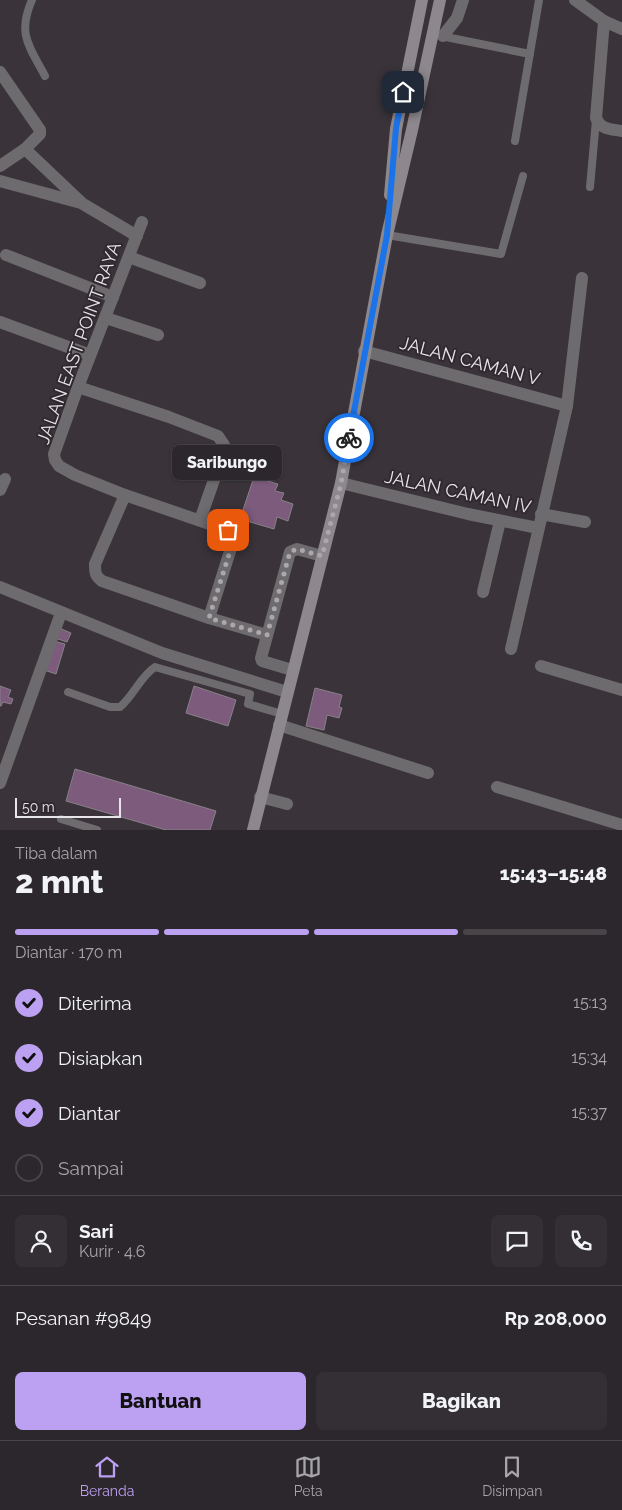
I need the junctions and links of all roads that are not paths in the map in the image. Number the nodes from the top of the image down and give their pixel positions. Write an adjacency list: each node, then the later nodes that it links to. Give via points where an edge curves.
1 (32, 0): 12 (lane, via 24,23 25,37)
2 (422, 0): 14 (main road)
3 (440, 0): 9 (main road)
4 (463, 0): 9 (street, via 457,18)
5 (539, 0): 10 (lane)
6 (575, 0): 7 (street)
7 (604, 22): 8 (street); 13 (street)
8 (622, 29)
9 (438, 35): 10 (lane); 15 (main road)
10 (530, 54): 17 (lane)
11 (0, 72): 18 (street, via 40,130 39,137)
12 (45, 76)
13 (596, 118): 16 (street, via 604,128); 22 (lane)
14 (396, 128): 15 (main road, via 402,135); 25 (main road)
15 (412, 130): 25 (main road)
16 (622, 131)
17 (515, 141)
18 (25, 149): 19 (street); 23 (street)
19 (0, 166)
20 (523, 176): 25 (lane, via 500,254)
21 (0, 181): 23 (street)
22 (590, 187)
23 (83, 204): 26 (street)
24 (142, 222): 26 (street, JALAN EAST POINT RAYA)
25 (387, 235): 35 (main road)
26 (137, 236): 28 (street, JALAN EAST POINT RAYA)
27 (6, 255): 31 (street)
28 (129, 258): 30 (street); 31 (street, JALAN EAST POINT RAYA)
29 (582, 278): 38 (street)
30 (200, 283)
31 (113, 297): 32 (street, JALAN EAST POINT RAYA)
32 (106, 318): 34 (street); 36 (street, JALAN EAST POINT RAYA)
33 (0, 322): 36 (street)
34 (158, 336)
35 (364, 351): 38 (street, JALAN CAMAN V); 39 (main road)
36 (90, 356): 37 (street, JALAN EAST POINT RAYA)
37 (78, 387): 40 (street, JALAN EAST POINT RAYA, via 56,446 55,460 75,475); 42 (street, via 218,436 224,445 223,454)
38 (567, 406): 41 (street)
39 (341, 484): 43 (street, JALAN CAMAN IV); 46 (main road)
40 (125, 495): 42 (street); 50 (street, via 96,564 97,577)
41 (541, 514): 44 (street); 45 (street)
42 (200, 520): 50 (street, via 228,530 232,540)
43 (500, 520): 45 (street, JALAN CAMAN IV); 48 (street)
44 (585, 522)
45 (538, 528): 52 (street)
46 (322, 556): 51 (street, via 297,549 290,552); 54 (main road)
47 (0, 587): 49 (street)
48 (483, 592)
49 (61, 613): 57 (street, via 162,653); 59 (street)
50 (209, 618): 51 (street)
51 (267, 635): 54 (street, via 262,661)
52 (511, 649)
53 (541, 666): 55 (street)
54 (292, 670): 57 (main road)
55 (622, 690)
56 (68, 692): 58 (lane, via 110,707 120,707 144,675 155,667 250,694 248,704)
57 (287, 692): 58 (main road)
58 (280, 719): 60 (street); 63 (main road)
59 (3, 764): 61 (street)
60 (428, 773)
61 (0, 783)
62 (497, 787): 66 (street)
63 (260, 797): 64 (street); 68 (main road)
64 (288, 804)
65 (61, 819): 67 (lane)
66 (622, 825)
67 (97, 830)
68 (253, 830)

